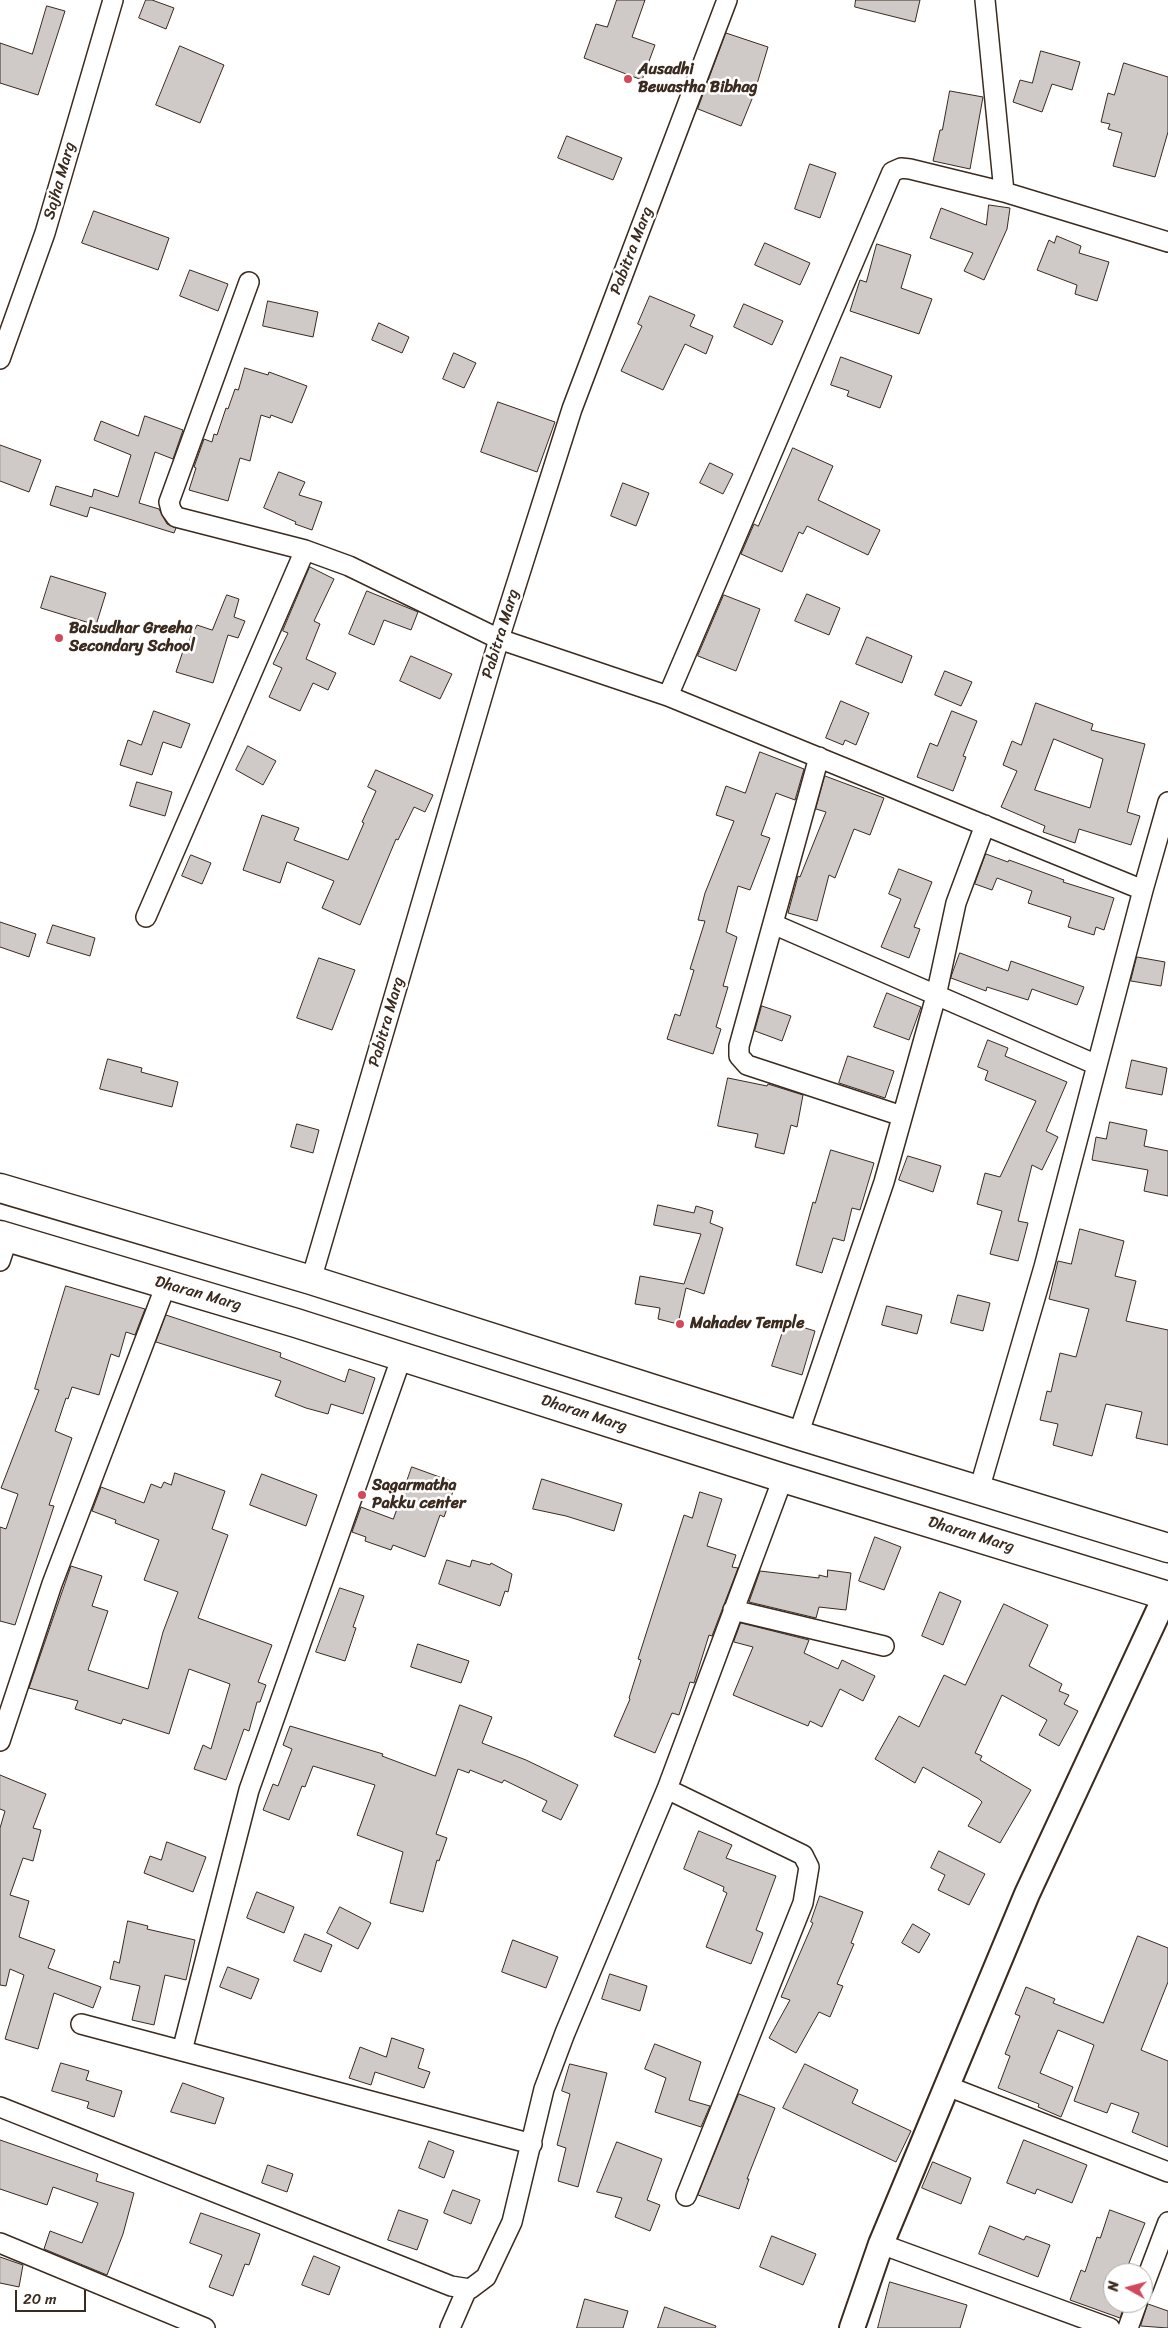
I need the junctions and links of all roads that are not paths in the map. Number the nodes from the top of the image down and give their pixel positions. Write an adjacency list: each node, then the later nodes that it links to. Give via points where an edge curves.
1 (114, 0): 7 (street, Sajha Marg, via 45,233)
2 (727, 0): 9 (street, Pabitra Marg, via 572,409)
3 (985, 0): 4 (street)
4 (1004, 192): 5 (street); 10 (street, via 910,168 892,172)
5 (1168, 242)
6 (249, 282): 8 (street, via 169,502 176,517)
7 (0, 359)
8 (304, 550): 9 (street, via 349,566); 15 (street)
9 (500, 639): 10 (street); 22 (street, Pabitra Marg)
10 (668, 696): 11 (street)
11 (819, 757): 13 (street); 16 (street)
12 (1168, 802): 14 (street)
13 (984, 825): 14 (street); 17 (street, via 956,903)
14 (1143, 890): 18 (street)
15 (146, 917)
16 (773, 924): 17 (street); 19 (street, via 739,1046 742,1061)
17 (936, 996): 18 (street); 19 (street)
18 (1097, 1065): 27 (street, via 1044,1268)
19 (902, 1116): 25 (street, via 884,1182)
20 (0, 1188): 22 (main road)
21 (3, 1244): 23 (main road, Dharan Marg)
22 (311, 1280): 25 (main road)
23 (166, 1285): 24 (main road, Dharan Marg); 32 (street, via 52,1584)
24 (402, 1356): 26 (main road, Dharan Marg); 35 (street, via 249,1790)
25 (798, 1435): 27 (main road)
26 (783, 1478): 29 (main road, Dharan Marg); 30 (street)
27 (979, 1490): 28 (main road)
28 (1168, 1548)
29 (1167, 1596): 36 (street, via 1027,1894)
30 (733, 1610): 31 (street); 33 (street)
31 (884, 1646)
32 (0, 1741)
33 (667, 1789): 38 (street, via 565,2032 544,2089); 40 (street, via 803,1855 809,1867 803,1903)
34 (82, 2024): 35 (street)
35 (182, 2051): 38 (street)
36 (947, 2086): 39 (street); 43 (street)
37 (0, 2107): 45 (street, via 451,2286)
38 (532, 2144): 45 (street, via 512,2222 486,2277 477,2286)
39 (1168, 2172)
40 (686, 2196)
41 (1168, 2222): 44 (street)
42 (0, 2243): 47 (street)
43 (880, 2244): 49 (street); 50 (street)
44 (1152, 2263)
45 (466, 2289): 48 (street)
46 (1133, 2313): 51 (street)
47 (205, 2328)
48 (450, 2328)
49 (852, 2328)
50 (1110, 2328)
51 (1128, 2328)

